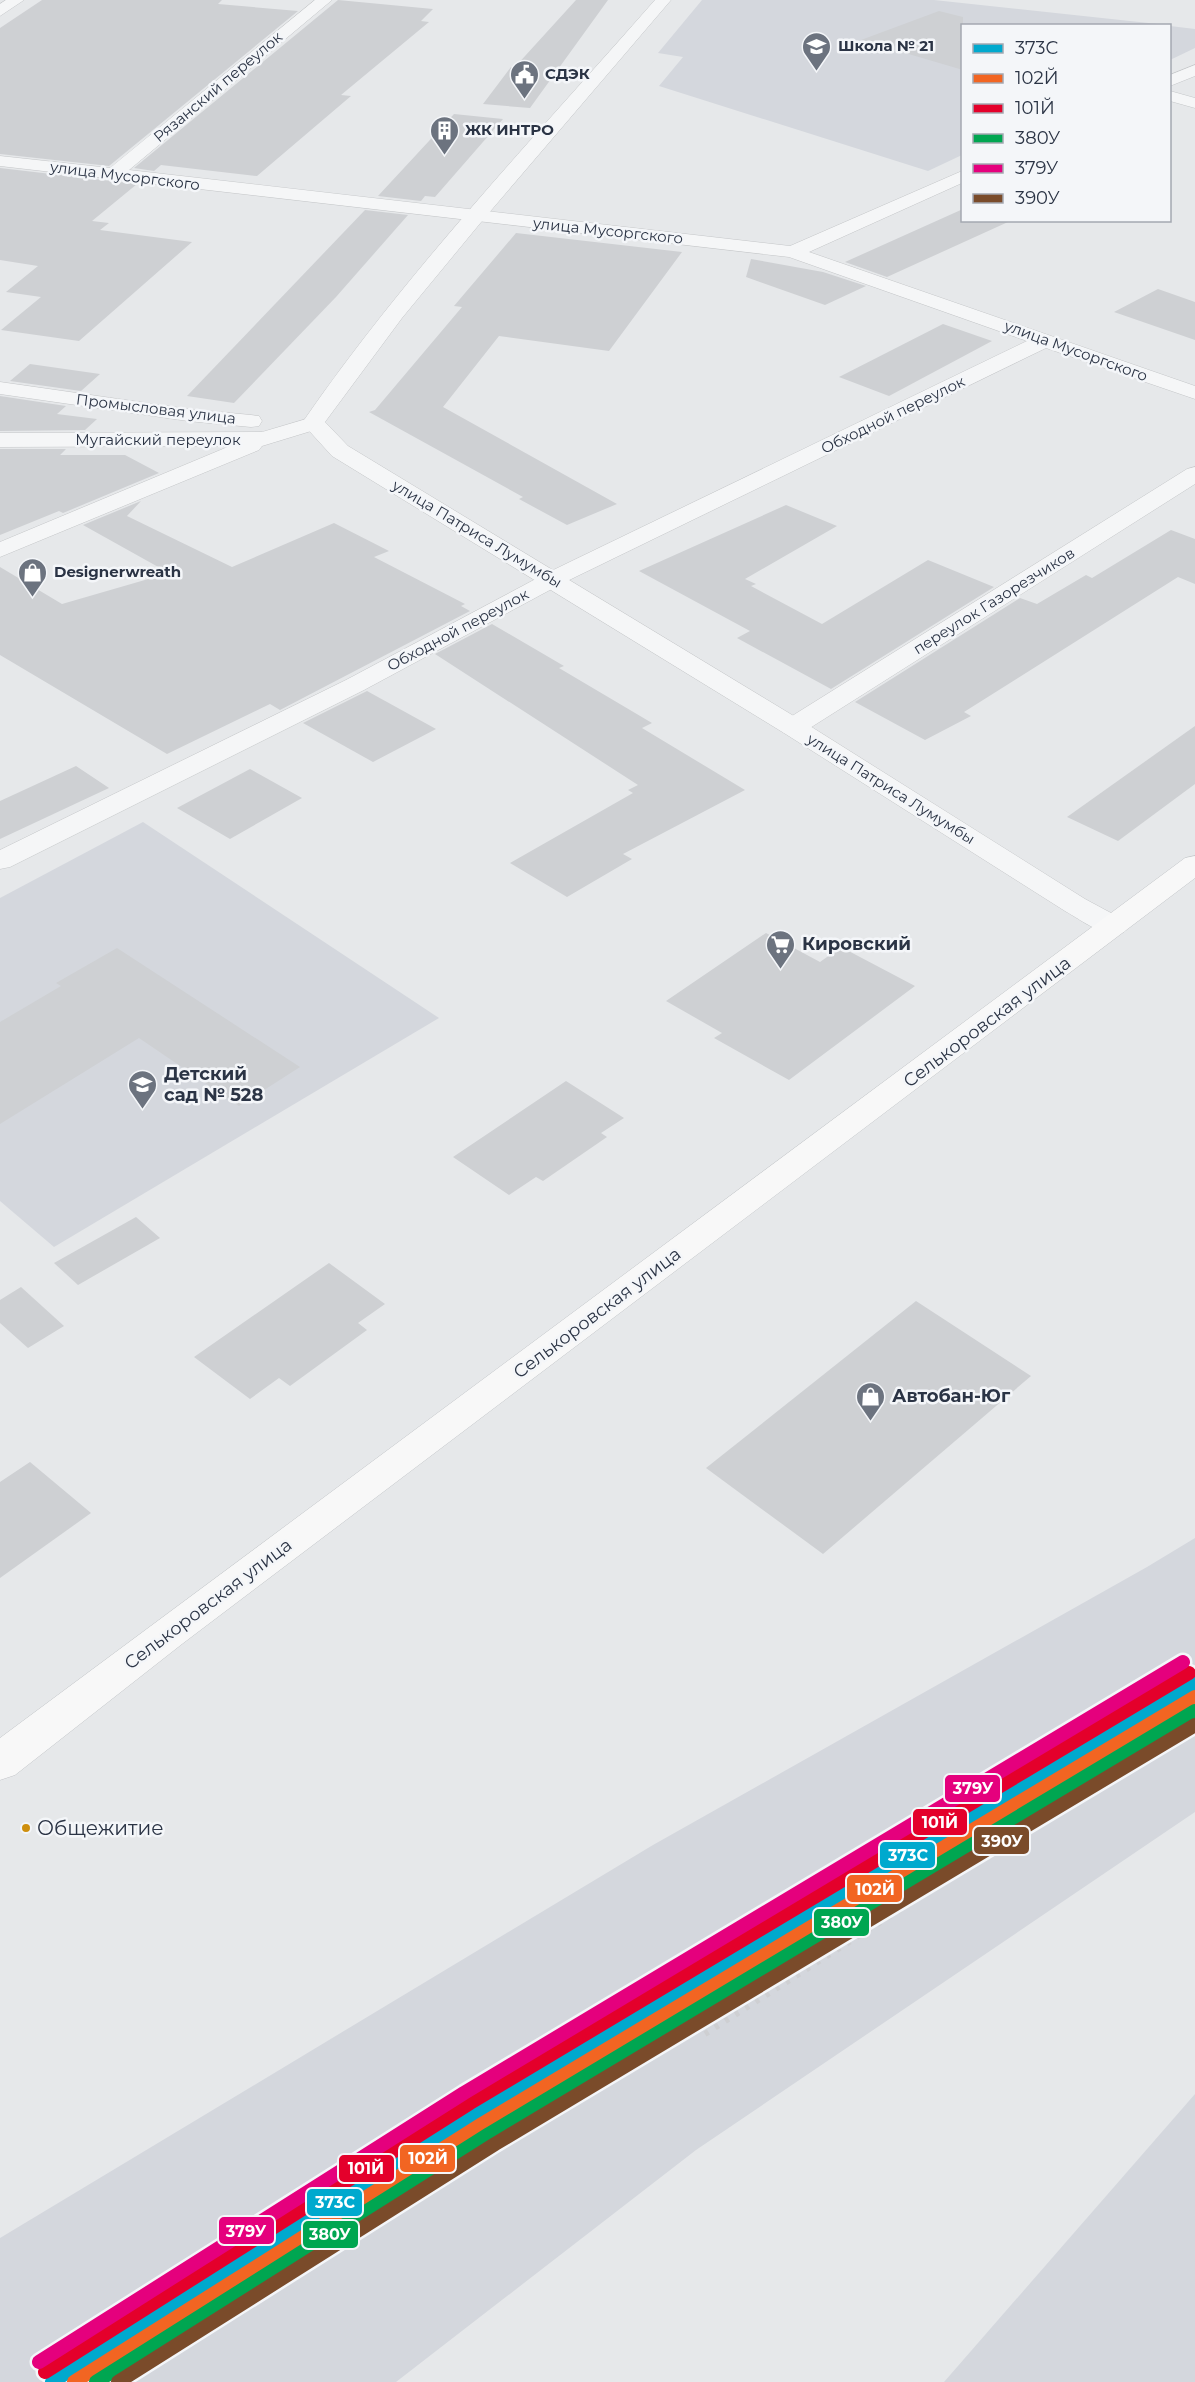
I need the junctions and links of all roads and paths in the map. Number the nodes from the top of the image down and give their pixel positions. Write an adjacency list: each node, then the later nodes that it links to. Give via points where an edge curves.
1 (16, 0): 4 (street)
2 (324, 0): 10 (street, Рязанский переулок)
3 (663, 0): 12 (street)
4 (0, 11)
5 (1195, 70): 6 (street)
6 (1171, 81)
7 (1171, 96): 8 (street)
8 (1195, 103)
9 (0, 161): 10 (street, улица Мусоргского)
10 (113, 175): 12 (street, улица Мусоргского)
11 (961, 177): 13 (street)
12 (475, 217): 13 (street, улица Мусоргского); 17 (street)
13 (792, 252): 14 (street, улица Мусоргского)
14 (1046, 340): 16 (street, улица Мусоргского); 22 (street, Обходной переулок)
15 (0, 388): 17 (street, Промысловая улица, via 188,415)
16 (1195, 393)
17 (313, 423): 18 (street, Мугайский переулок); 22 (street, улица Патриса Лумумбы, via 340,451)
18 (264, 439): 19 (street, Мугайский переулок); 21 (street)
19 (0, 440)
20 (1195, 474): 23 (street, переулок Газорезчиков)
21 (0, 549)
22 (552, 579): 23 (street, улица Патриса Лумумбы); 24 (street, Обходной переулок, via 355,685)
23 (793, 727): 26 (street, улица Патриса Лумумбы)
24 (0, 861)
25 (1195, 864): 26 (main road, Селькоровская улица)
26 (1114, 926): 27 (main road, Селькоровская улица, via 168,1632)
27 (0, 1762)

